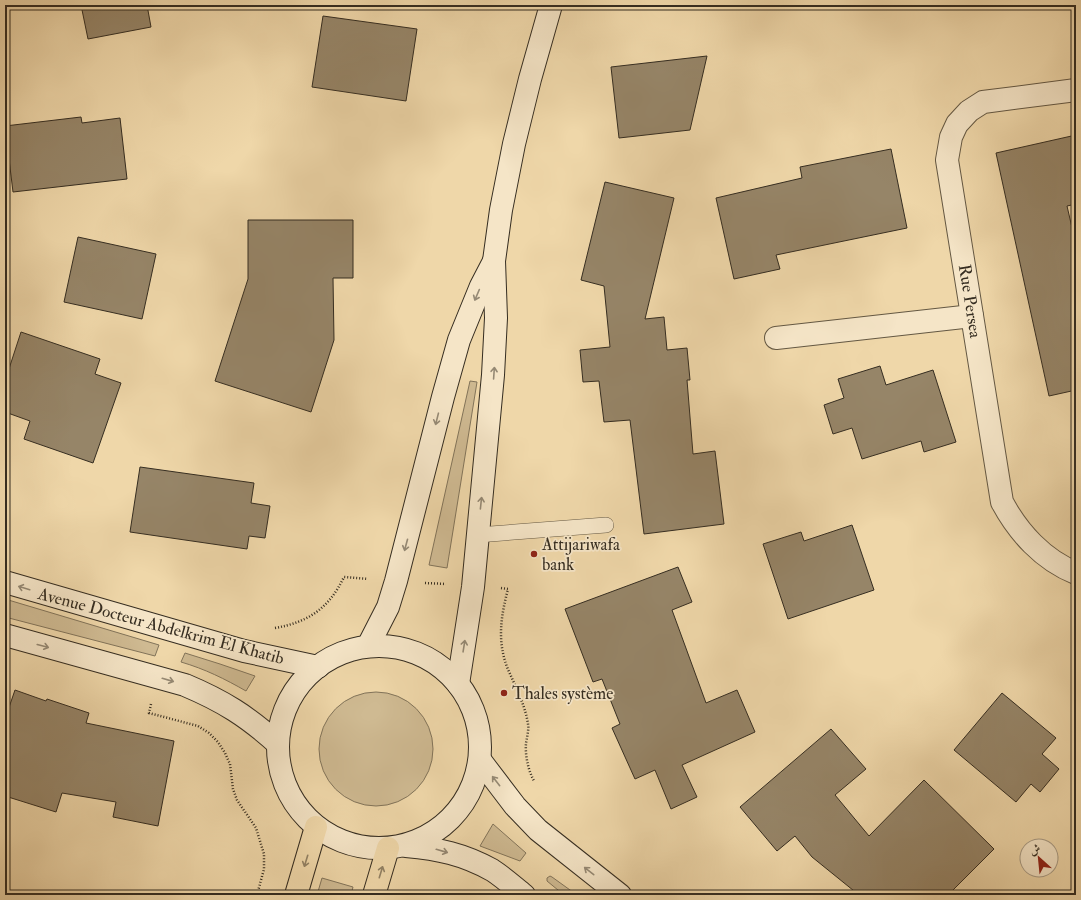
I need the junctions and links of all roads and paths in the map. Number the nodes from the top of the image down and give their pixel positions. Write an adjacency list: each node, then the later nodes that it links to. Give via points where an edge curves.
1 (551, 5): 3 (main road, via 514,144)
2 (1076, 90): 4 (main road, Rue Persea, via 983,102 969,111 957,124 951,137 946,160)
3 (494, 261): 7 (main road, one-way to 3, via 495,346); 9 (main road, one-way to 9, via 459,340)
4 (972, 316): 5 (main road); 8 (main road, Rue Persea, via 1002,502 1035,546 1052,560)
5 (776, 338)
6 (606, 525): 7 (lane)
7 (477, 535): 11 (main road)
8 (1076, 573)
9 (396, 581): 11 (path); 12 (path, via 344,577 338,590 317,612 288,626); 14 (main road, via 388,607)
10 (5, 582): 15 (main road, Avenue Docteur Abdelkrim El Khatib, one-way to 10, via 244,651)
11 (473, 586): 17 (main road, one-way to 11); 20 (path, via 508,589 502,610 502,649 529,726 526,744 528,763)
12 (272, 628)
13 (5, 635): 16 (main road, one-way to 16)
14 (368, 646): 15 (main road, via 342,653); 17 (main road, via 394,646 418,653 440,666)
15 (318, 667): 18 (main road, via 297,688 283,714)
16 (158, 678): 18 (main road, one-way to 18, via 185,685 210,696 257,725); 23 (path, via 149,713 198,726 209,733 225,752 237,800 256,828 264,854 264,869)
17 (458, 684): 19 (main road, via 472,707 480,733)
18 (278, 744): 21 (main road, via 280,767 287,790 299,811)
19 (480, 760): 22 (main road, via 476,780 455,815 440,829 422,839); 29 (main road, one-way to 19, via 538,830 515,806)
20 (536, 785)
21 (316, 827): 22 (main road, via 333,838 351,845 369,848); 24 (main road, one-way to 24)
22 (396, 847): 25 (main road, one-way to 22); 28 (main road, one-way to 28, via 435,849 465,857 493,871)
23 (257, 895)
24 (296, 895)
25 (374, 895)
26 (438, 895): 27 (path)
27 (468, 895)
28 (524, 895)
29 (620, 895)

